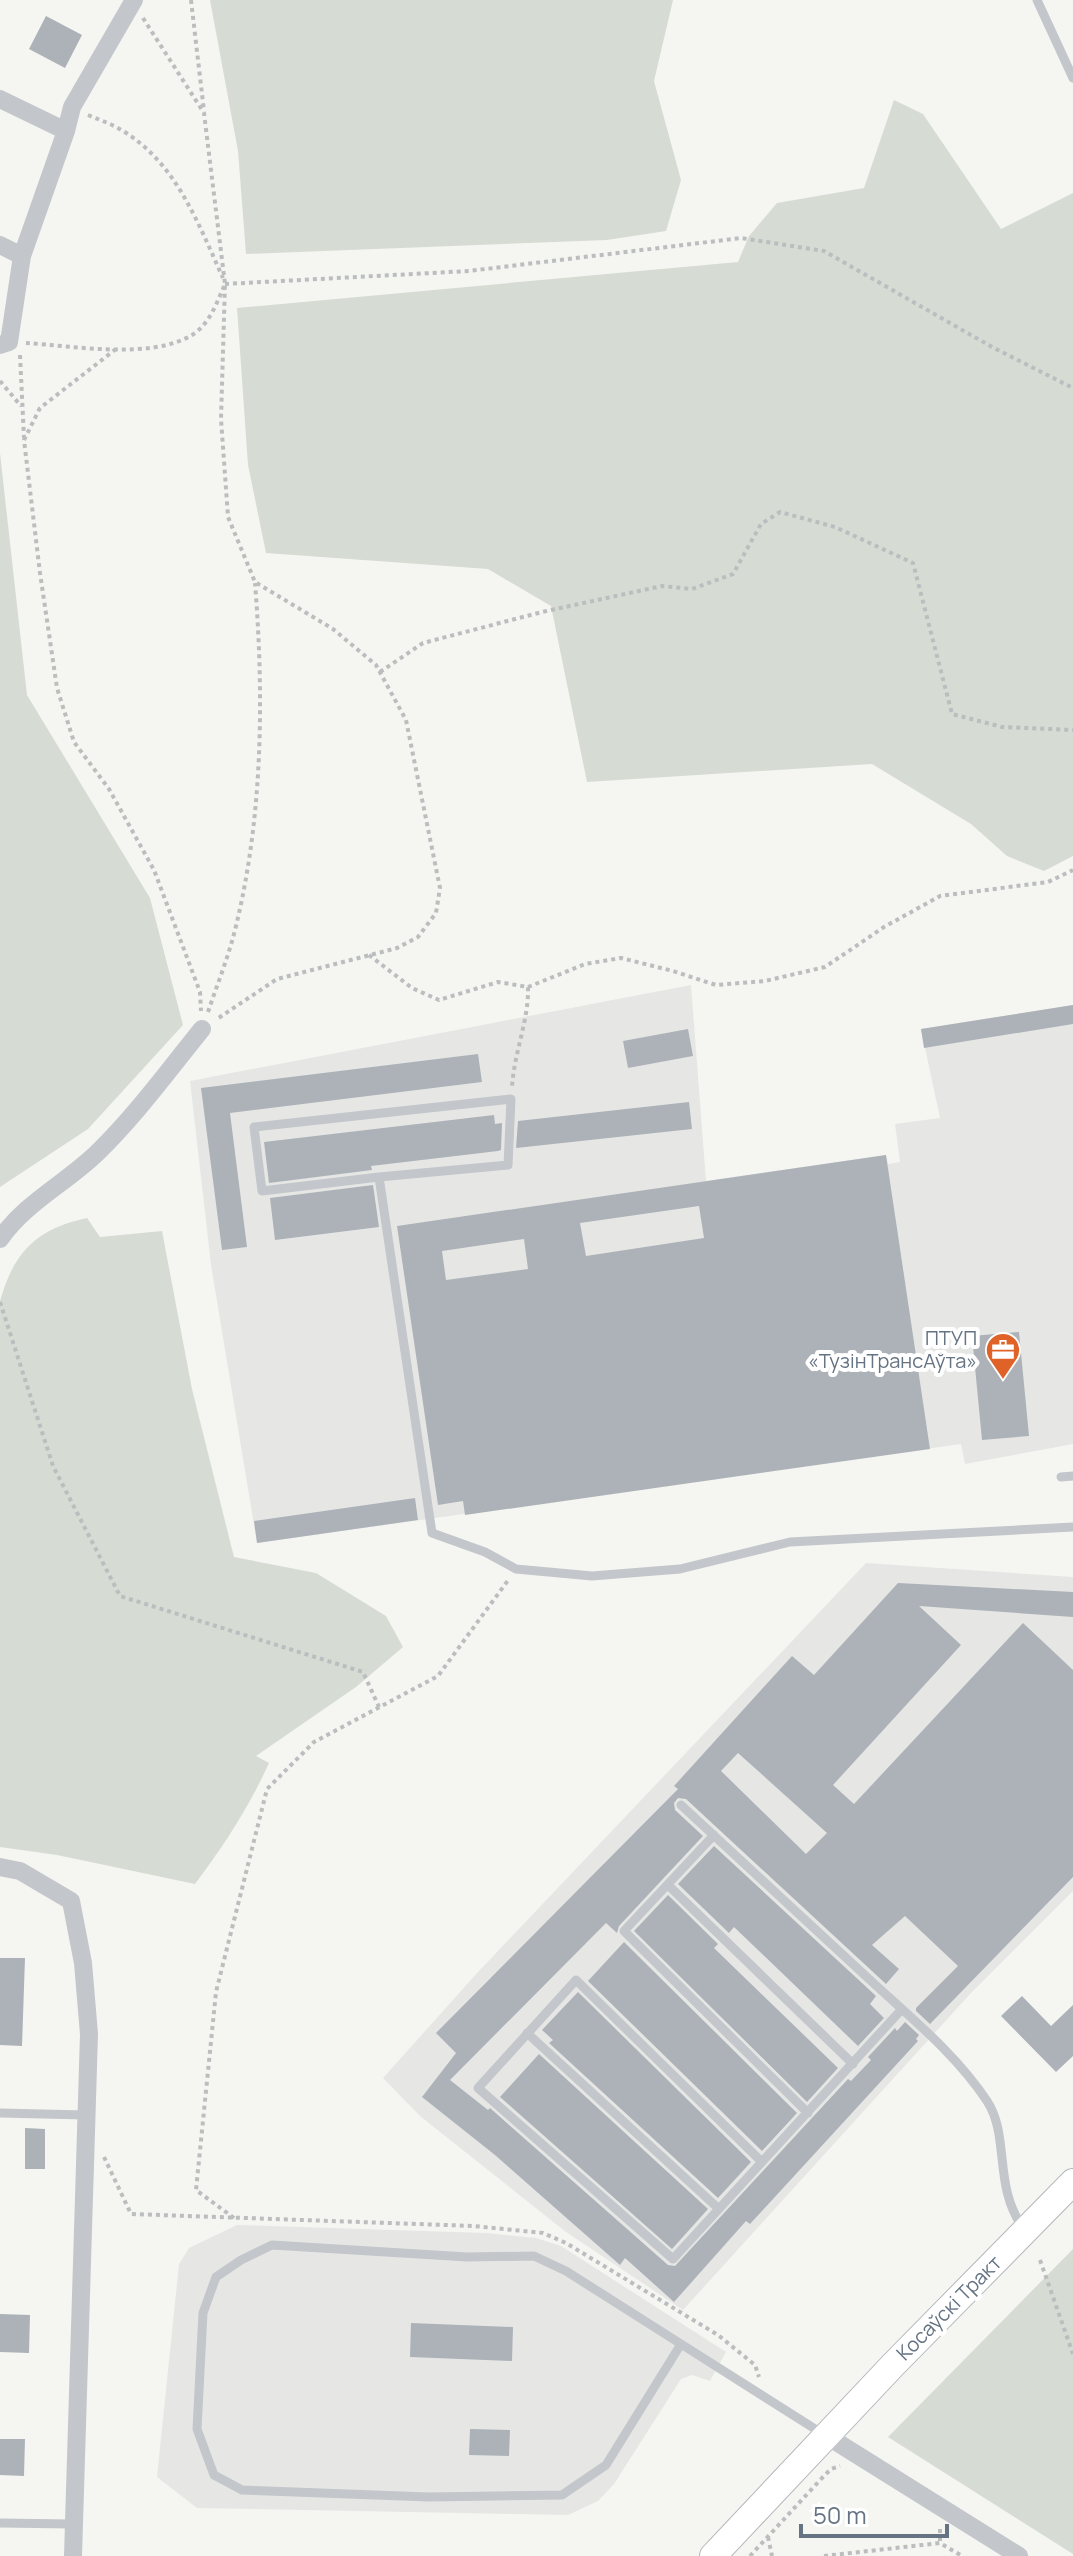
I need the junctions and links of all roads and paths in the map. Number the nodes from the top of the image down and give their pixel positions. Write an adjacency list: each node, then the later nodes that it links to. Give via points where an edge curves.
1 (191, 0): 7 (path)
2 (1037, 0): 4 (lane)
3 (133, 1): 6 (street); 7 (path)
4 (1073, 78)
5 (0, 99): 8 (street)
6 (72, 107): 8 (street); 11 (path, via 123,131 160,160 190,204)
7 (204, 113): 11 (path)
8 (66, 131): 10 (street)
9 (0, 245): 10 (street)
10 (22, 256): 12 (street)
11 (225, 284): 13 (path, via 212,314 194,334 166,346); 15 (path, via 469,271 741,238 824,251); 18 (path, via 221,419 228,517)
12 (5, 343)
13 (117, 349): 16 (path, via 20,342); 17 (path, via 40,408)
14 (0, 381): 16 (path)
15 (1073, 388)
16 (23, 408): 17 (path)
17 (24, 440): 24 (path, via 57,688 74,742 109,789 154,870 200,992)
18 (255, 582): 19 (path, via 333,629); 24 (path, via 259,746 252,836 235,931)
19 (380, 672): 20 (path, via 423,643 662,586 692,589 733,574 761,524 780,512 835,527 913,563 952,714 1002,727); 22 (path, via 406,720 440,888 436,913 418,937)
20 (1073, 730)
21 (1073, 870): 23 (path, via 1048,882 940,896 825,967 765,981 716,985 621,958 585,964)
22 (369, 955): 23 (path, via 412,988 439,1000 498,982); 24 (path, via 277,979)
23 (528, 987): 25 (path)
24 (202, 1029): 27 (street, via 130,1120 13,1221)
25 (511, 1099): 26 (lane, via 508,1165); 26 (lane, via 254,1127 262,1191)
26 (379, 1177): 32 (lane, via 432,1533)
27 (0, 1239)
28 (0, 1302): 33 (path, via 53,1466 120,1596 363,1672)
29 (1073, 1476): 30 (lane)
30 (1061, 1477)
31 (1073, 1527): 32 (lane, via 790,1542 680,1569 607,1575)
32 (516, 1569): 33 (path, via 438,1676)
33 (379, 1707): 47 (path, via 314,1742 267,1789 216,1992 196,2190)
34 (681, 1805): 35 (lane)
35 (714, 1835): 37 (lane); 38 (lane)
36 (0, 1867): 43 (street, via 20,1871 71,1901 89,2034)
37 (668, 1885): 40 (lane); 42 (lane, via 624,1931)
38 (902, 2009): 40 (lane); 48 (lane, via 969,2076 990,2105 1005,2190)
39 (527, 2033): 44 (lane, via 576,1980); 46 (lane); 46 (lane, via 478,2088 673,2259)
40 (853, 2064): 42 (lane)
41 (0, 2113): 43 (lane)
42 (808, 2113): 44 (lane)
43 (85, 2115): 56 (street)
44 (762, 2162): 46 (lane)
45 (1073, 2182): 48 (main road, Косаўскі Тракт)
46 (719, 2209)
47 (236, 2219)
48 (1025, 2231): 52 (main road, Косаўскі Тракт)
49 (1040, 2260): 51 (path)
50 (681, 2344): 50 (lane, via 534,2256 272,2245 216,2277 203,2313 197,2429 214,2475 242,2490 429,2497 562,2495 606,2465); 52 (lane)
51 (1073, 2354)
52 (827, 2436): 60 (main road, Косаўскі Тракт); 65 (street)
53 (851, 2465): 57 (path, via 831,2469)
54 (940, 2520): 58 (path)
55 (0, 2523): 56 (lane)
56 (73, 2524): 59 (street)
57 (768, 2537): 61 (path); 62 (path)
58 (940, 2543): 63 (path); 64 (path)
59 (73, 2556)
60 (713, 2556)
61 (750, 2556)
62 (772, 2556)
63 (824, 2556)
64 (962, 2556)
65 (1019, 2556)

